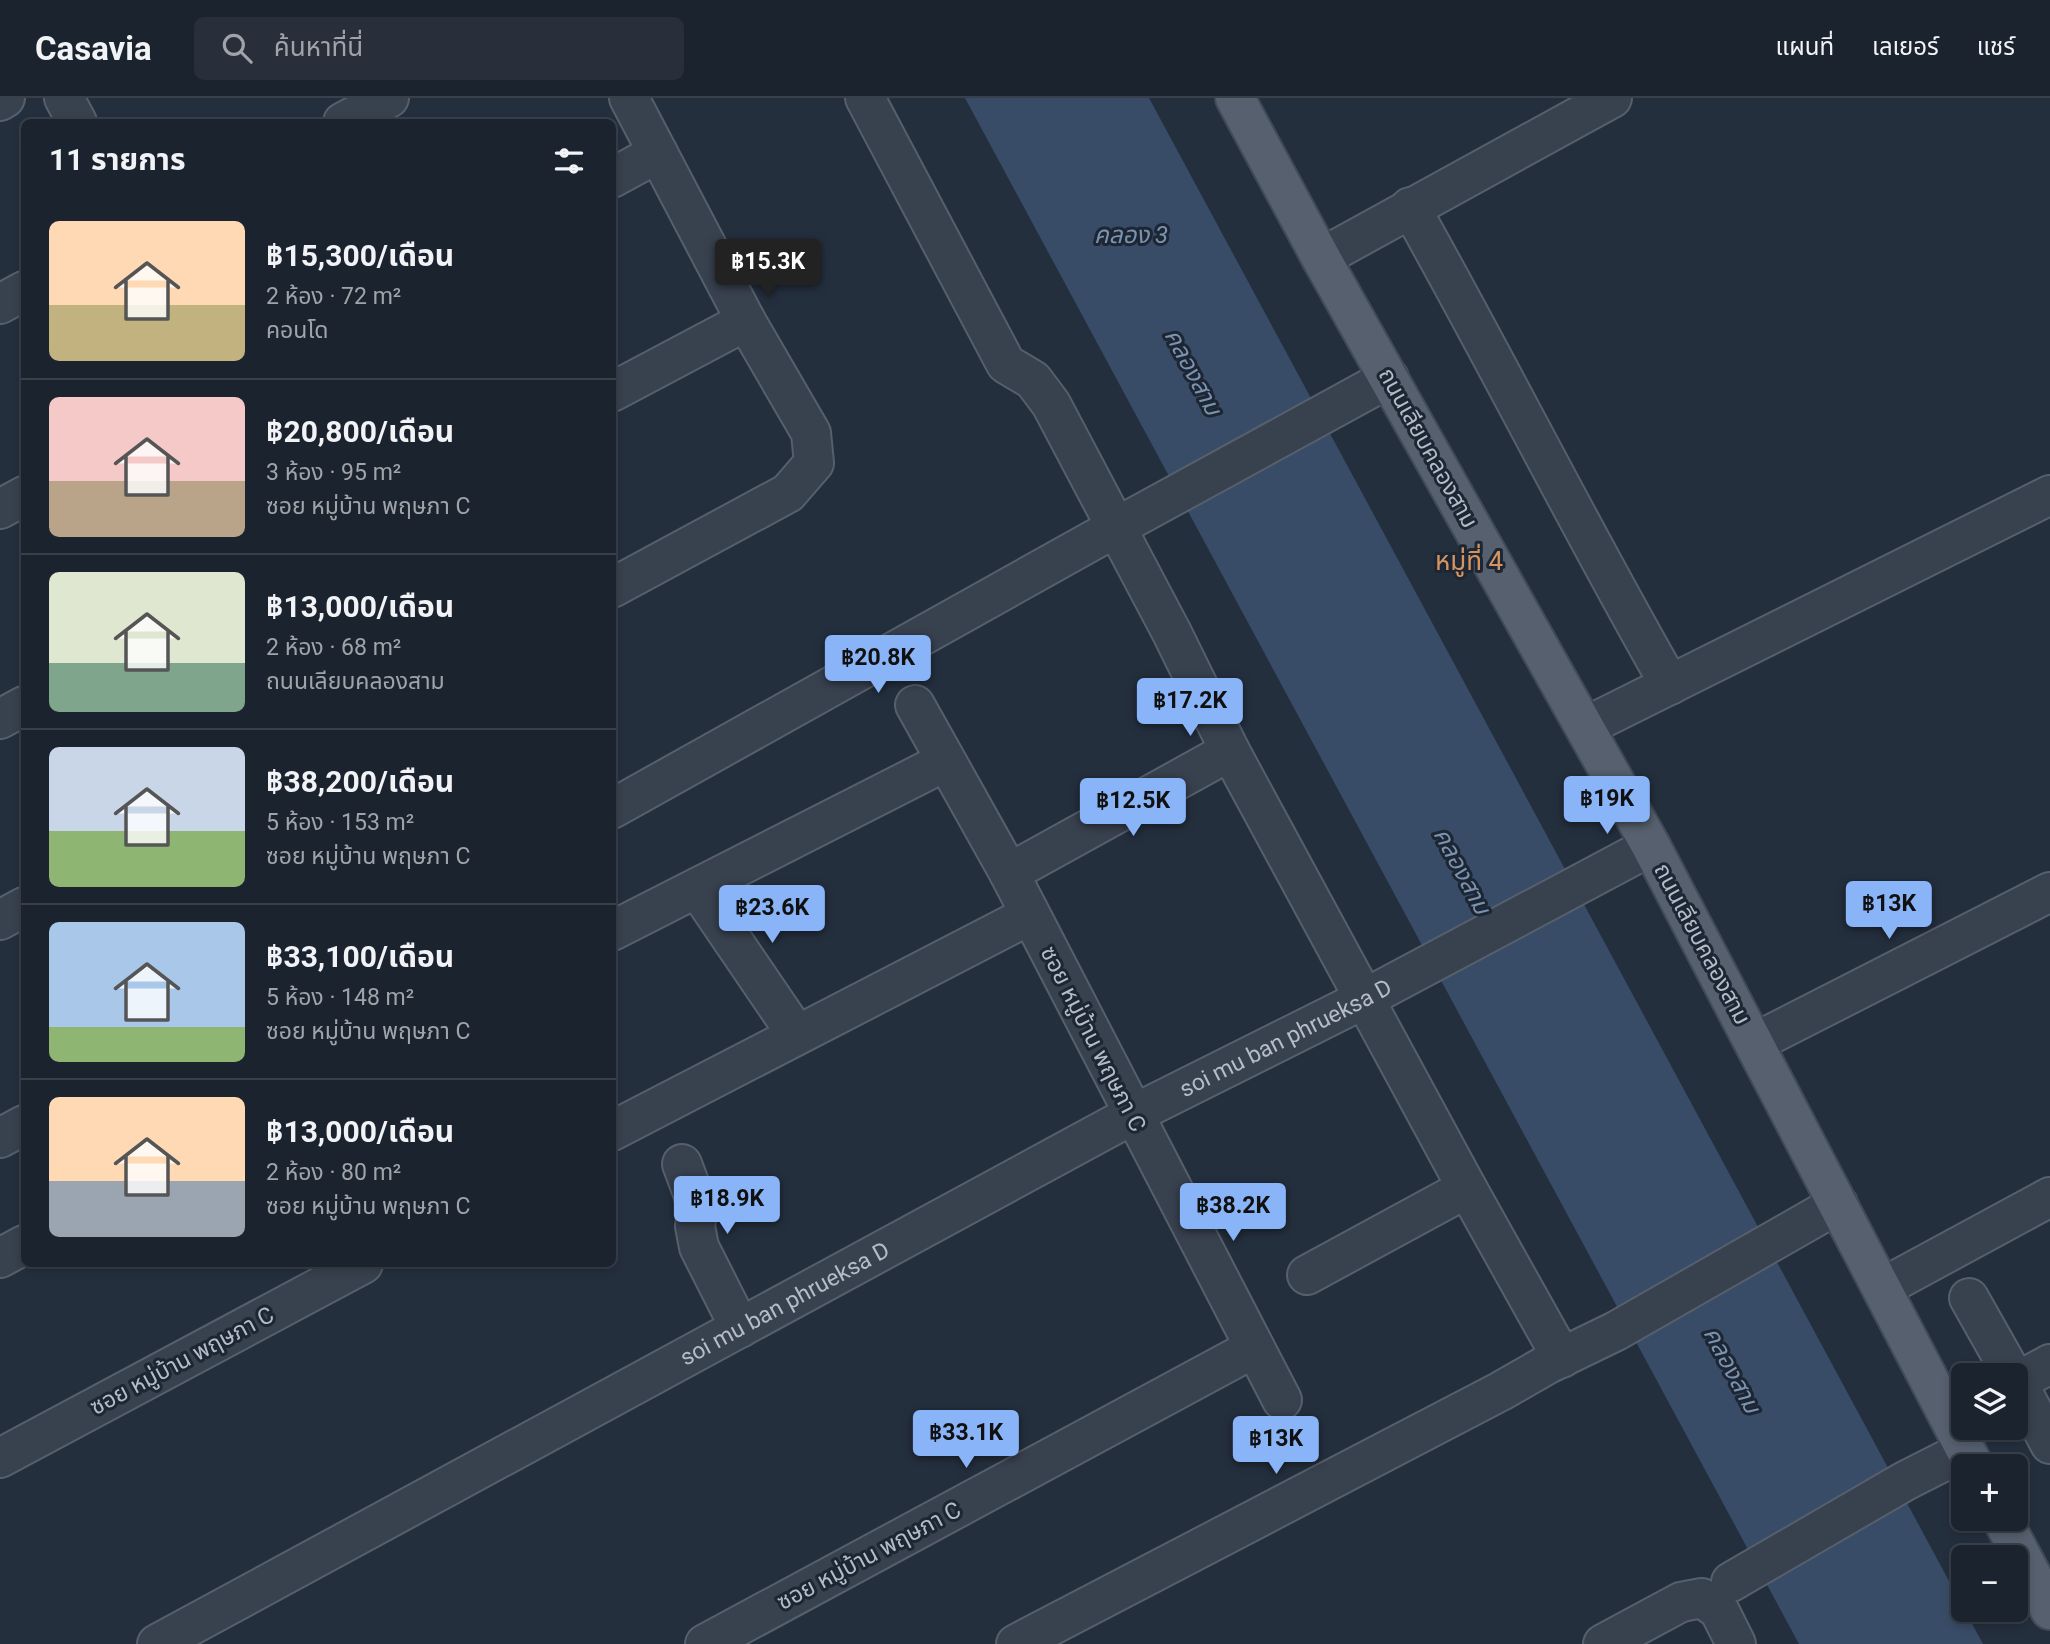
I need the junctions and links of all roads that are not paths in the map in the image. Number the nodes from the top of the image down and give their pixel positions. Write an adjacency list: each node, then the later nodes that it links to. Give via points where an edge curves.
1 (5, 98): 8 (street)
2 (64, 98): 9 (street)
3 (389, 98): 10 (street)
4 (865, 98): 23 (street, via 1006,364 1033,380 1051,404)
5 (1236, 98): 14 (main road, ถนนเลียบคลองสาม)
6 (1612, 98): 13 (street)
7 (632, 99): 11 (street)
8 (0, 101)
9 (74, 119)
10 (349, 119)
11 (657, 153): 12 (street); 17 (street)
12 (616, 176)
13 (1410, 207): 14 (street); 25 (street)
14 (1321, 258): 18 (main road, ถนนเลียบคลองสาม)
15 (21, 293): 16 (street)
16 (0, 304)
17 (746, 321): 19 (street); 24 (street, via 811,433 814,463 788,493)
18 (1389, 378): 23 (street); 29 (main road, ถนนเลียบคลองสาม)
19 (616, 390)
20 (2050, 495): 25 (street)
21 (21, 498): 22 (street)
22 (0, 509)
23 (1115, 528): 30 (street); 32 (street)
24 (616, 586)
25 (1670, 685): 29 (street)
26 (915, 705): 31 (street, ซอย หมู่บ้าน พฤษภา C)
27 (21, 708): 28 (street)
28 (0, 719)
29 (1585, 727): 33 (main road, ถนนเลียบคลองสาม)
30 (1230, 751): 34 (street); 41 (street)
31 (946, 761): 34 (street, ซอย หมู่บ้าน พฤษภา C); 35 (street)
32 (616, 807)
33 (1651, 846): 41 (street, soi mu ban phrueksa D); 43 (main road, ถนนเลียบคลองสาม)
34 (1009, 873): 38 (street, ซอย หมู่บ้าน พฤษภา C)
35 (697, 888): 40 (street); 42 (street)
36 (2050, 892): 43 (street)
37 (21, 909): 39 (street)
38 (1030, 915): 42 (street); 44 (street, ซอย หมู่บ้าน พฤษภา C)
39 (0, 920)
40 (616, 930)
41 (1364, 999): 44 (street, soi mu ban phrueksa D); 49 (street)
42 (797, 1035): 46 (street)
43 (1754, 1043): 51 (main road, ถนนเลียบคลองสาม)
44 (1132, 1115): 58 (street, soi mu ban phrueksa D); 59 (street, ซอย หมู่บ้าน พฤษภา C)
45 (21, 1127): 47 (street)
46 (616, 1129)
47 (0, 1138)
48 (682, 1164): 58 (street, via 698,1208 699,1247)
49 (1467, 1188): 55 (street); 60 (street)
50 (2050, 1197): 56 (street)
51 (1838, 1204): 56 (main road, ถนนเลียบคลองสาม); 60 (street)
52 (21, 1247): 53 (street)
53 (0, 1258)
54 (357, 1267): 68 (street, ซอย หมู่บ้าน พฤษภา C)
55 (1307, 1275)
56 (1882, 1288): 67 (main road, ถนนเลียบคลองสาม)
57 (1969, 1297): 61 (street)
58 (740, 1328): 73 (street, soi mu ban phrueksa D)
59 (1254, 1348): 64 (street, ซอย หมู่บ้าน พฤษภา C); 74 (street, ซอย หมู่บ้าน พฤษภา C)
60 (1562, 1358): 75 (street)
61 (2006, 1363)
62 (2050, 1364): 63 (street)
63 (2028, 1376)
64 (1282, 1400)
65 (2028, 1404): 66 (street)
66 (2050, 1444)
67 (1968, 1454)
68 (0, 1458)
69 (1951, 1465): 71 (street, via 1905,1481)
70 (2008, 1531): 72 (main road)
71 (1731, 1581)
72 (2050, 1610)
73 (157, 1644)
74 (705, 1644)
75 (1016, 1644)
76 (1603, 1644): 77 (street, via 1681,1602 1702,1598 1719,1610)
77 (1736, 1644)

